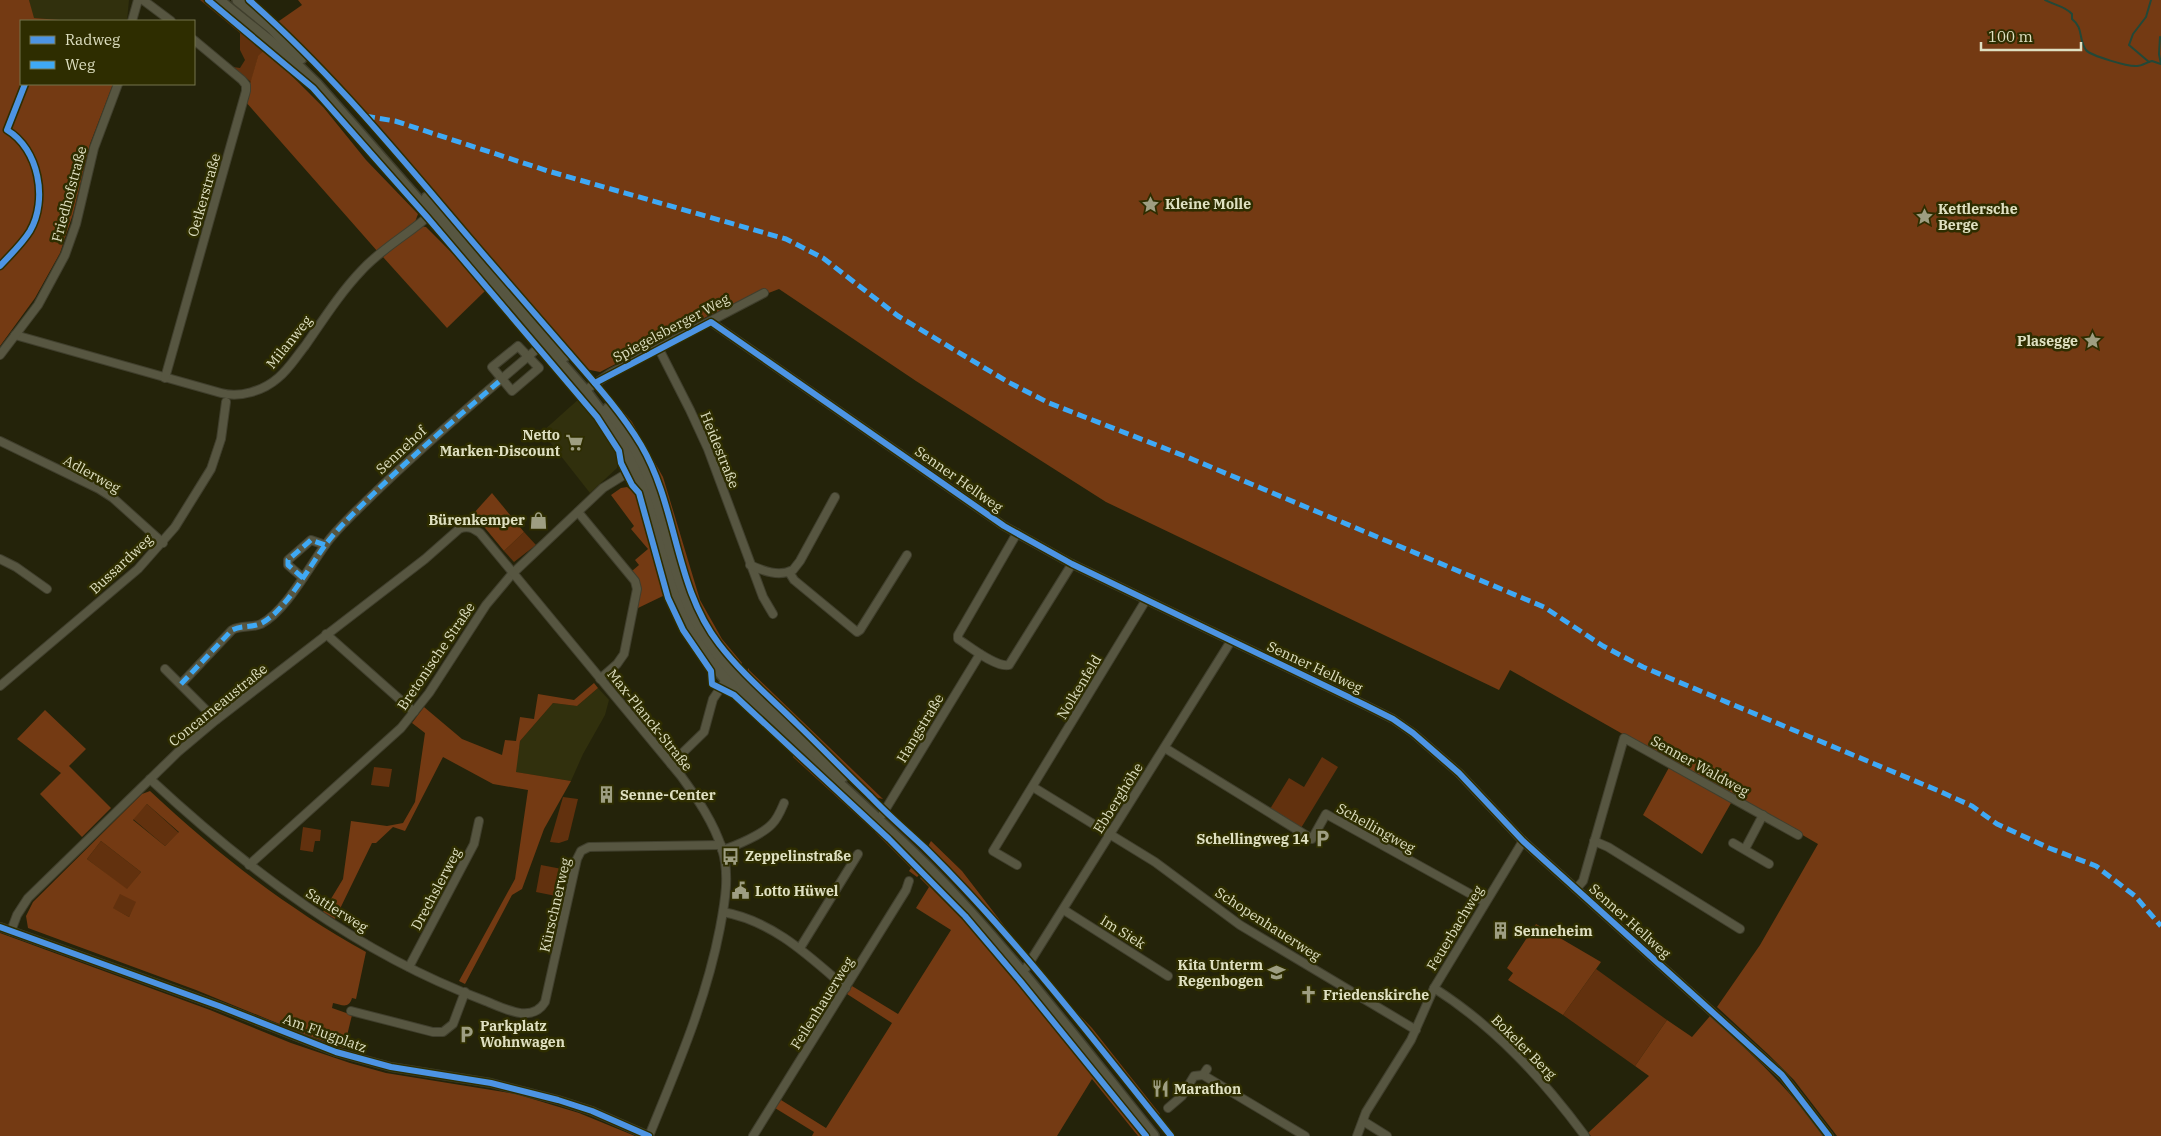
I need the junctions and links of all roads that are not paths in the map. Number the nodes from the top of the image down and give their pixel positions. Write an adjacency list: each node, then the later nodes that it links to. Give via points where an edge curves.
1 (138, 0): 5 (street)
2 (143, 0): 6 (street)
3 (218, 0): 9 (main road, via 300,67)
4 (238, 0): 19 (main road, via 271,27 326,83)
5 (132, 20)
6 (170, 20)
7 (195, 41): 17 (street, Oetkerstraße, via 242,80 246,91)
8 (118, 85): 12 (street, Friedhofstraße, via 94,148 76,224 65,255 43,296)
9 (430, 214): 13 (main road); 17 (street, Milanweg, via 364,268 290,366 265,387 227,395)
10 (764, 293): 11 (street, Spiegelsberger Weg)
11 (711, 322): 14 (street, Spiegelsberger Weg); 26 (street, Senner Hellweg)
12 (15, 335): 15 (street, Friedhofstraße); 17 (street, Milanweg)
13 (543, 344): 16 (street, Sennehof); 22 (main road, via 585,391)
14 (659, 349): 19 (street, Spiegelsberger Weg); 32 (street, Heidestraße, via 708,449)
15 (0, 355)
16 (528, 356): 18 (street, Sennehof); 18 (street, via 518,346 493,366); 18 (street, via 538,371 515,390 510,390)
17 (165, 378)
18 (501, 380): 28 (street, Sennehof, via 394,474)
19 (590, 387): 22 (main road, via 624,431)
20 (226, 402): 27 (street, Bussardweg, via 221,439 211,469 192,503)
21 (0, 441): 27 (street, Adlerweg, via 99,489)
22 (639, 466): 24 (street, Bretonische Straße, via 603,488); 43 (main road, via 671,588 684,618 696,640)
23 (835, 497): 33 (street, via 800,561)
24 (578, 512): 34 (street, Bretonische Straße); 44 (street, via 635,581 637,589 624,654)
25 (468, 527): 34 (street, Max-Planck-Straße, via 480,532); 39 (street, Concarneaustraße, via 459,529)
26 (1017, 534): 31 (street, Senner Hellweg); 41 (street, via 958,635 958,639)
27 (163, 543): 45 (street, Bussardweg, via 138,569)
28 (325, 545): 35 (street, Sennehof); 35 (street, via 311,540 288,560 288,565)
29 (907, 555): 33 (street, via 856,632 794,580)
30 (0, 559): 36 (street)
31 (1072, 564): 37 (street, Senner Hellweg); 41 (street, via 1009,665 1002,666)
32 (750, 565): 33 (street, via 768,572); 38 (street, Heidestraße)
33 (789, 572)
34 (512, 574): 44 (street, Max-Planck-Straße); 47 (street, Bretonische Straße, via 486,606)
35 (302, 578): 46 (street, Sennehof, via 289,598 266,621 232,630)
36 (46, 589)
37 (1146, 600): 40 (street, Senner Hellweg); 53 (street, Nolkenfeld)
38 (772, 614)
39 (326, 634): 47 (street); 48 (street, Concarneaustraße)
40 (1231, 641): 50 (street, Ebberghöhe); 60 (street, Senner Hellweg, via 1393,719 1459,773)
41 (980, 654): 55 (street, Hangstraße)
42 (164, 669): 46 (street)
43 (730, 675): 51 (street, via 713,700 704,732); 55 (main road); 91 (main road, via 964,906)
44 (600, 678): 51 (street, Max-Planck-Straße)
45 (1, 684)
46 (180, 684): 48 (street)
47 (414, 712): 67 (street, Bretonische Straße, via 398,732)
48 (216, 720): 52 (street, Concarneaustraße)
49 (1624, 738): 56 (street, Senner Waldweg); 61 (street, Senner Hellweg)
50 (1165, 748): 58 (street, Ebberghöhe); 71 (street, Schellingweg, via 1312,839 1326,814)
51 (671, 764): 63 (street, Max-Planck-Straße, via 699,803)
52 (150, 779): 67 (street, Sattlerweg); 76 (street, Concarneaustraße, via 28,898)
53 (1033, 787): 58 (street); 68 (street, Nolkenfeld, via 993,851)
54 (784, 803): 63 (street, via 768,828 735,845)
55 (882, 814): 79 (main road, via 969,901)
56 (1763, 815): 59 (street, Senner Waldweg); 64 (street)
57 (479, 821): 78 (street, Drechslerweg, via 474,844)
58 (1110, 835): 72 (street, Ebberghöhe); 86 (street, Schopenhauerweg, via 1155,862 1240,925)
59 (1798, 835)
60 (1523, 841): 70 (street, Senner Hellweg); 71 (street, Feuerbachweg)
61 (1594, 841): 70 (street, Senner Hellweg, via 1583,881); 75 (street)
62 (1733, 843): 64 (street)
63 (722, 847): 73 (street, Max-Planck-Straße, via 726,875); 85 (street, Kürschnerweg, via 589,847 581,851 546,997)
64 (1745, 849): 66 (street)
65 (858, 854): 77 (street)
66 (1768, 864)
67 (249, 865): 78 (street, Sattlerweg, via 326,920)
68 (1017, 865)
69 (909, 881): 81 (street, Feilenhauerweg)
70 (1576, 889): 97 (street, Senner Hellweg, via 1782,1075)
71 (1485, 902): 82 (street, Feuerbachweg)
72 (1064, 910): 79 (street, Ebberghöhe); 80 (street, Im Siek)
73 (723, 912): 77 (street, via 768,928); 89 (street, Max-Planck-Straße, via 703,1000)
74 (0, 927): 76 (street, Am Flugplatz)
75 (1740, 929)
76 (11, 931): 89 (street, Am Flugplatz, via 228,1009 336,1052 391,1067 492,1083 558,1100)
77 (800, 948): 81 (street)
78 (410, 967): 83 (street, Sattlerweg)
79 (1026, 968): 92 (main road)
80 (1168, 976)
81 (846, 988): 90 (street, Feilenhauerweg)
82 (1434, 988): 86 (street, Feuerbachweg); 96 (street, Bokeler Berg, via 1472,1014 1520,1056)
83 (465, 992): 84 (street, via 453,1024 443,1032); 85 (street, Sattlerweg, via 517,1012 528,1014)
84 (350, 1011)
85 (537, 1011)
86 (1416, 1030): 88 (street, Feuerbachweg)
87 (1168, 1108): 93 (street, via 1182,1096 1194,1076 1205,1072)
88 (1363, 1121): 94 (street, Feuerbachweg); 95 (street)
89 (649, 1136)
90 (753, 1136)
91 (1153, 1136)
92 (1163, 1136)
93 (1305, 1136)
94 (1357, 1136)
95 (1386, 1136)
96 (1585, 1136)
97 (1829, 1136)

